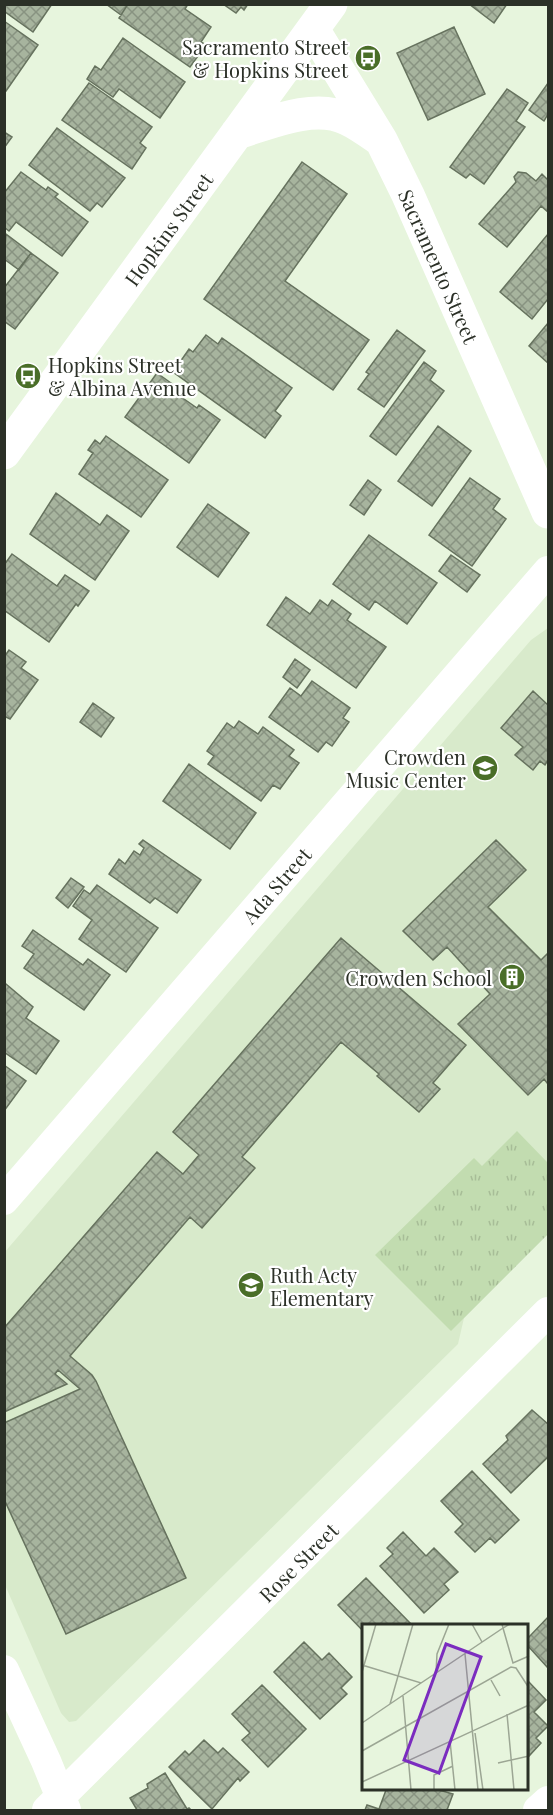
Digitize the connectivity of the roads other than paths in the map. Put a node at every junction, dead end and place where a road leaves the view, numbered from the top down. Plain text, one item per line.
1 (322, 17) edge
2 (237, 133) junction
3 (381, 140) junction
4 (6, 447) edge
5 (549, 512) edge
6 (549, 570) edge
7 (4, 1200) edge
8 (548, 1316) edge
9 (4, 1670) edge
10 (549, 1801) edge
11 (58, 1806) edge
12 (538, 1810) edge

1 - 2 street, Hopkins Street
1 - 3 street, Sacramento Street
2 - 3 street
2 - 4 street, Hopkins Street
3 - 5 street, Sacramento Street
6 - 7 street, Ada Street
8 - 11 street, Rose Street
9 - 11 street
10 - 12 street

